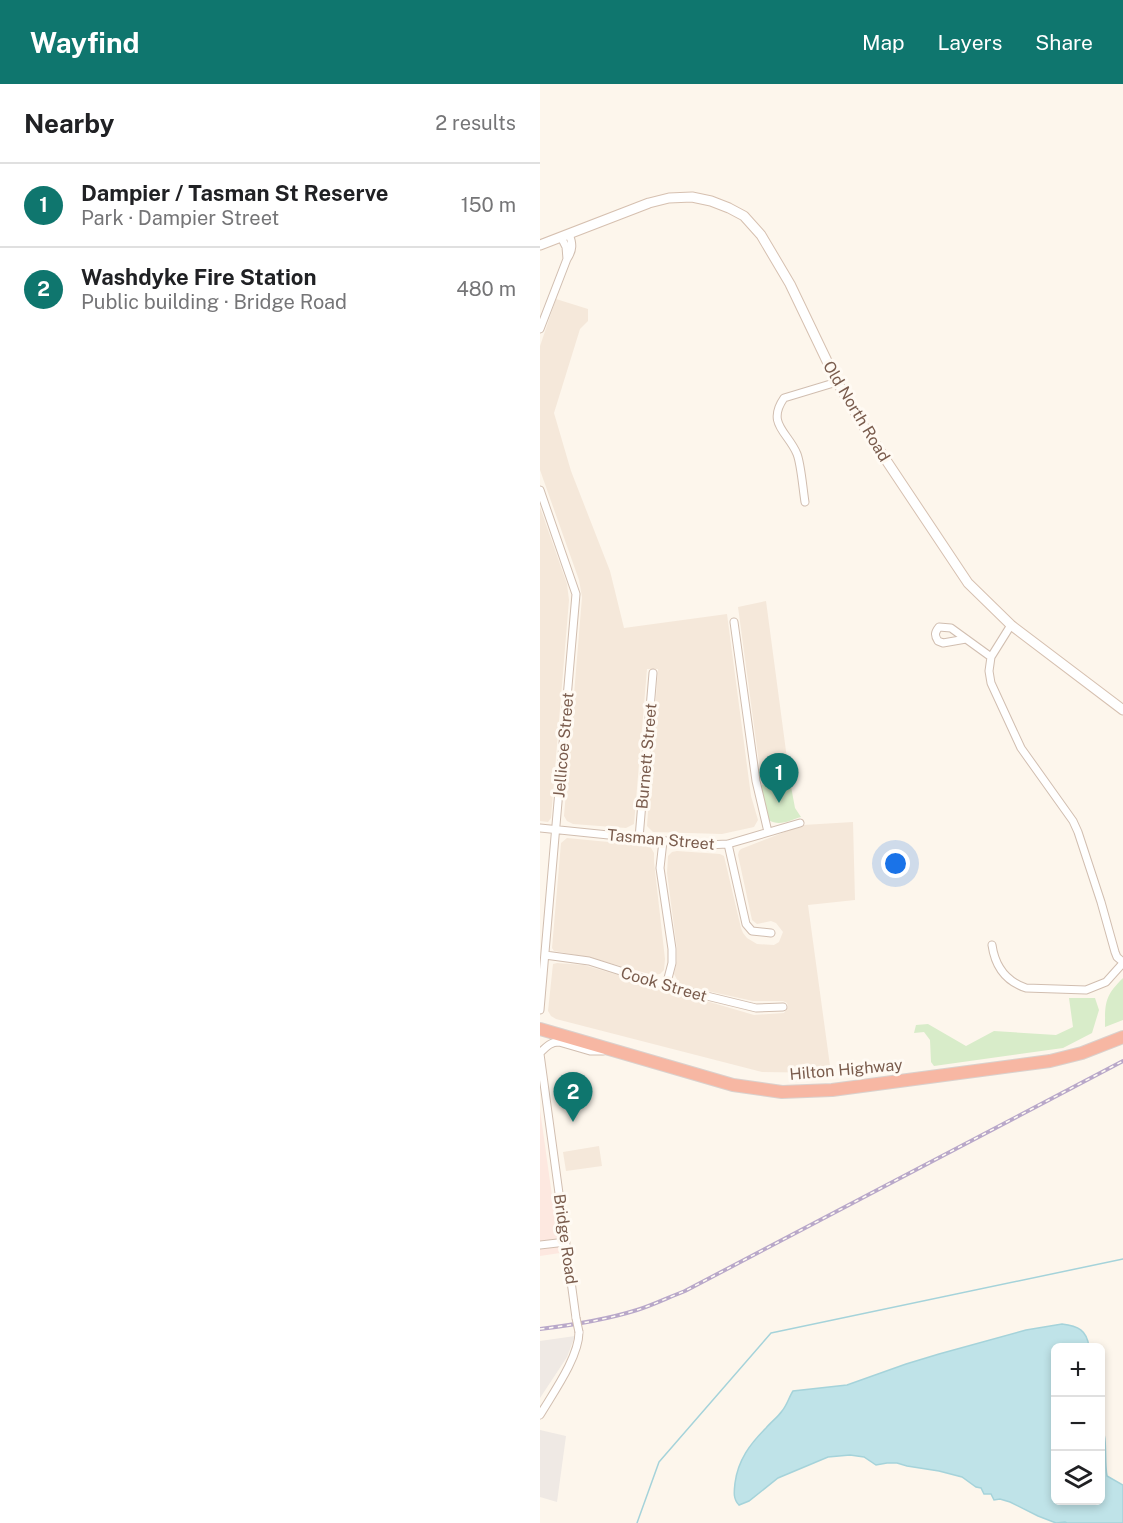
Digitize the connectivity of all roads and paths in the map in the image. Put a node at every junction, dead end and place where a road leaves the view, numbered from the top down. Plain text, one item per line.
1 (565, 235) junction
2 (540, 245) edge
3 (540, 329) edge
4 (837, 382) junction
5 (540, 490) edge
6 (805, 502) dead end
7 (734, 622) dead end
8 (1011, 626) junction
9 (966, 639) dead end
10 (991, 657) junction
11 (652, 673) dead end
12 (1123, 710) edge
13 (800, 823) dead end
14 (540, 828) edge
15 (556, 831) junction
16 (768, 832) junction
17 (639, 838) junction
18 (663, 841) junction
19 (728, 844) junction
20 (771, 933) dead end
21 (992, 945) dead end
22 (545, 956) junction
23 (1123, 962) edge
24 (666, 986) junction
25 (540, 1007) edge
26 (783, 1007) dead end
27 (540, 1029) edge
28 (1123, 1037) edge
29 (612, 1051) junction
30 (540, 1053) edge
31 (566, 1242) junction
32 (540, 1245) edge
33 (540, 1415) edge

1 - 2 street, Old North Road
1 - 3 street
1 - 4 street, Old North Road
4 - 6 street
4 - 8 street, Old North Road
5 - 15 street, Jellicoe Street
7 - 16 street
8 - 10 street
8 - 12 street, Old North Road
9 - 10 street
10 - 23 street
11 - 17 street, Burnett Street
13 - 16 street, Tasman Street
14 - 15 street, Tasman Street
15 - 17 street, Tasman Street
15 - 22 street, Jellicoe Street
16 - 19 street, Tasman Street
17 - 18 street, Tasman Street
18 - 19 street, Tasman Street
18 - 24 street
19 - 20 street
21 - 23 street
22 - 24 street, Cook Street
22 - 25 street, Jellicoe Street
24 - 26 street, Cook Street
27 - 29 highway, Hilton Highway
28 - 29 highway, Hilton Highway
29 - 30 street, Bridge Road
30 - 31 street, Bridge Road
31 - 32 street
31 - 33 street, Bridge Road, bridge

